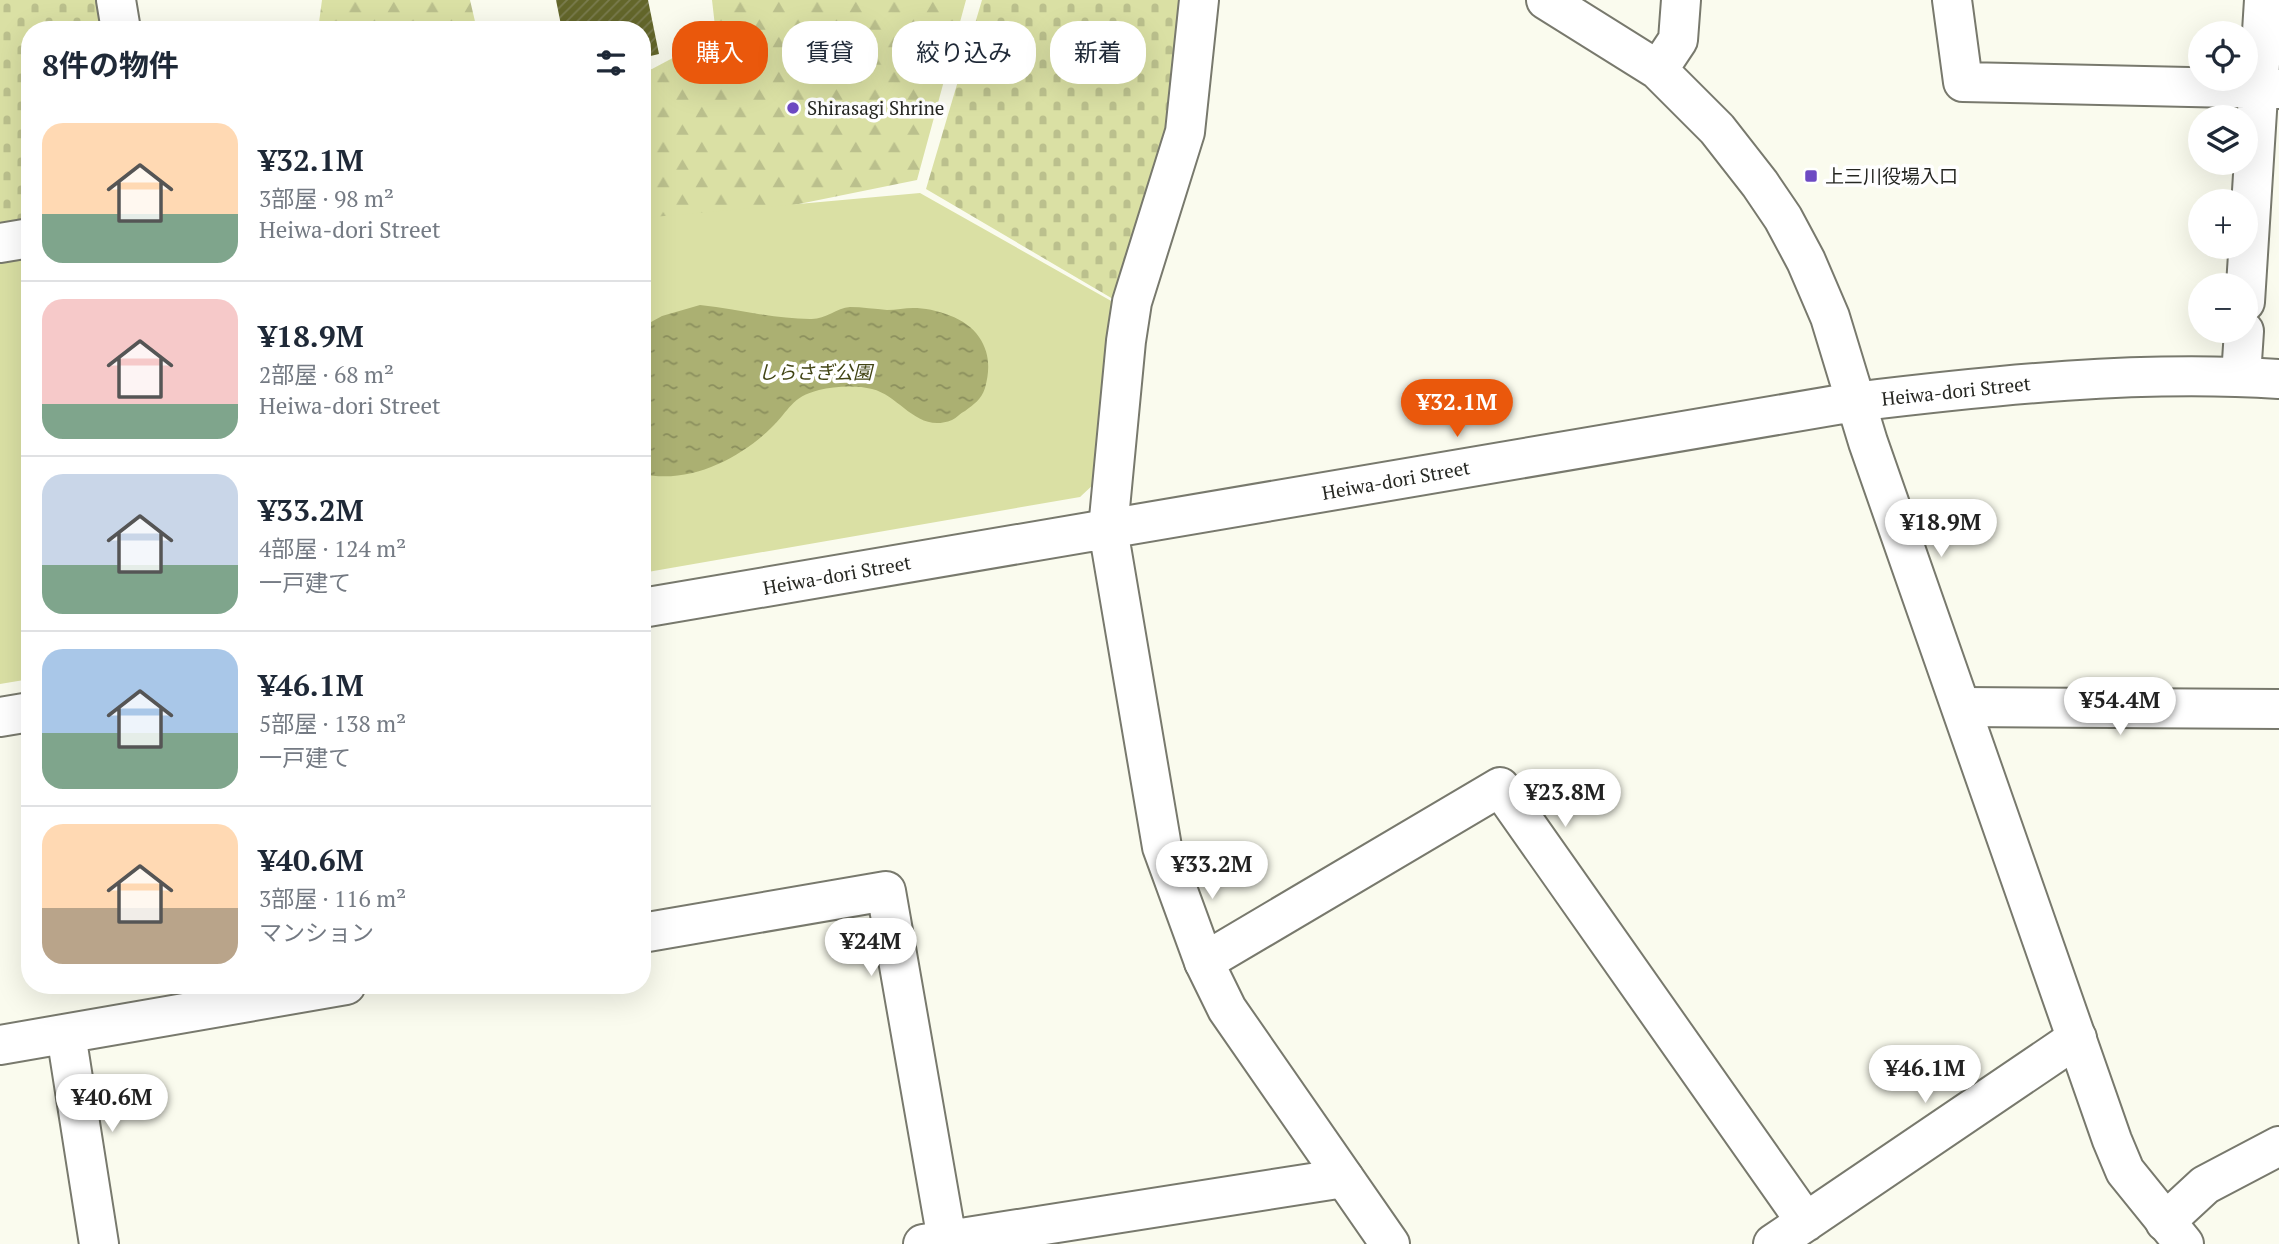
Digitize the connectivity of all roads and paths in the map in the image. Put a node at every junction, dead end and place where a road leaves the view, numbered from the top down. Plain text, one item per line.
1 (116, 0) edge
2 (1199, 0) edge
3 (1546, 0) edge
4 (1681, 0) edge
5 (1952, 0) edge
6 (2264, 0) edge
7 (120, 21) edge
8 (1658, 70) junction
9 (2268, 89) edge
10 (21, 240) edge
11 (0, 243) edge
12 (2248, 273) edge
13 (2243, 343) edge
14 (2241, 376) junction
15 (2279, 379) edge
16 (1854, 402) junction
17 (1108, 529) junction
18 (651, 606) edge
19 (1962, 706) junction
20 (2279, 709) edge
21 (21, 714) edge
22 (0, 717) edge
23 (651, 931) edge
24 (1204, 962) junction
25 (294, 994) edge
26 (66, 1034) junction
27 (2077, 1038) junction
28 (0, 1045) edge
29 (2279, 1146) edge
30 (1343, 1178) junction
31 (1806, 1222) junction
32 (2174, 1233) edge
33 (934, 1242) edge
34 (99, 1244) edge
35 (1390, 1244) edge
36 (1773, 1244) edge

1 - 7 street
2 - 17 street
3 - 8 street
4 - 8 street
5 - 9 street
6 - 9 street
8 - 16 street
9 - 12 street
10 - 11 street
13 - 14 street
14 - 15 street, Heiwa-dori Street
14 - 16 street, Heiwa-dori Street
16 - 17 street, Heiwa-dori Street
16 - 19 street
17 - 18 street, Heiwa-dori Street
17 - 24 street
19 - 20 street
19 - 27 street
21 - 22 street
23 - 33 street
24 - 30 street
24 - 31 street
25 - 26 street
26 - 28 street
26 - 34 street
27 - 31 street
27 - 32 street
29 - 32 street
30 - 33 street
30 - 35 street
31 - 36 street

